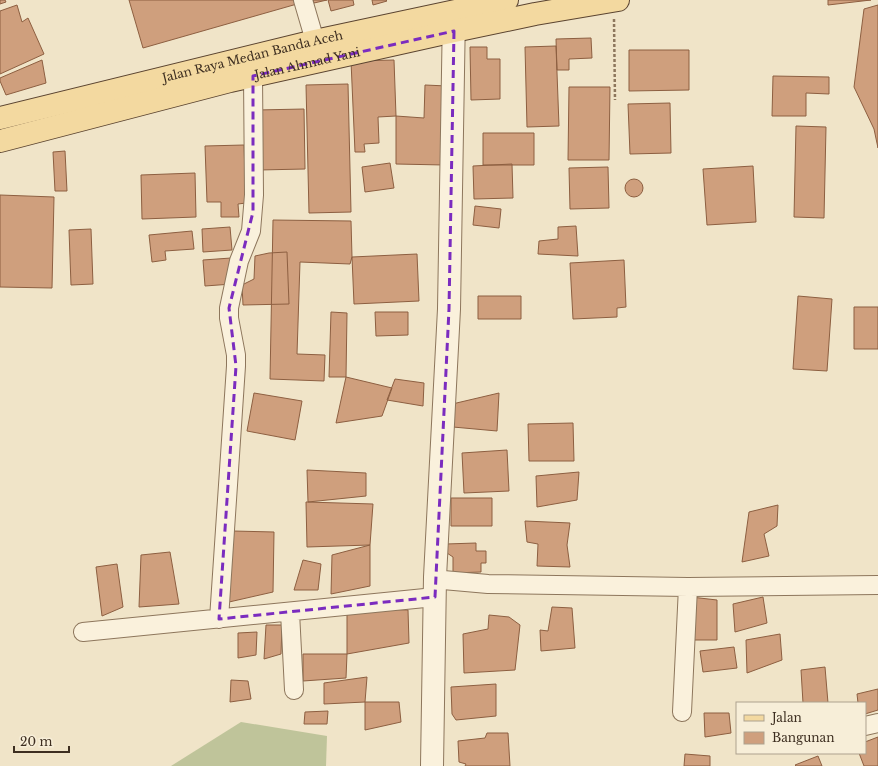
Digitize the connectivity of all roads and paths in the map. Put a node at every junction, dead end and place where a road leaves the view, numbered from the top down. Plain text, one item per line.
1 (303, 0) edge
2 (507, 0) edge
3 (616, 0) edge
4 (454, 20) junction
5 (315, 41) junction
6 (253, 76) junction
7 (615, 100) dead end
8 (0, 118) edge
9 (0, 141) edge
10 (878, 585) edge
11 (435, 587) junction
12 (688, 588) junction
13 (290, 612) junction
14 (219, 619) junction
15 (82, 632) dead end
16 (294, 690) dead end
17 (682, 712) dead end
18 (878, 723) edge
19 (866, 726) edge
20 (432, 766) edge

1 - 5 street
2 - 4 main road, Jalan Raya Medan Banda Aceh
3 - 4 main road, Jalan Ahmad Yani
3 - 7 path
4 - 5 main road, Jalan Raya Medan Banda Aceh
4 - 6 main road, Jalan Ahmad Yani
4 - 11 street
5 - 8 main road, Jalan Raya Medan Banda Aceh
6 - 9 main road, Jalan Ahmad Yani
6 - 14 street
10 - 12 street
11 - 12 street
11 - 13 street
11 - 20 street
12 - 17 street
13 - 14 street
13 - 16 street
14 - 15 street
18 - 19 street

